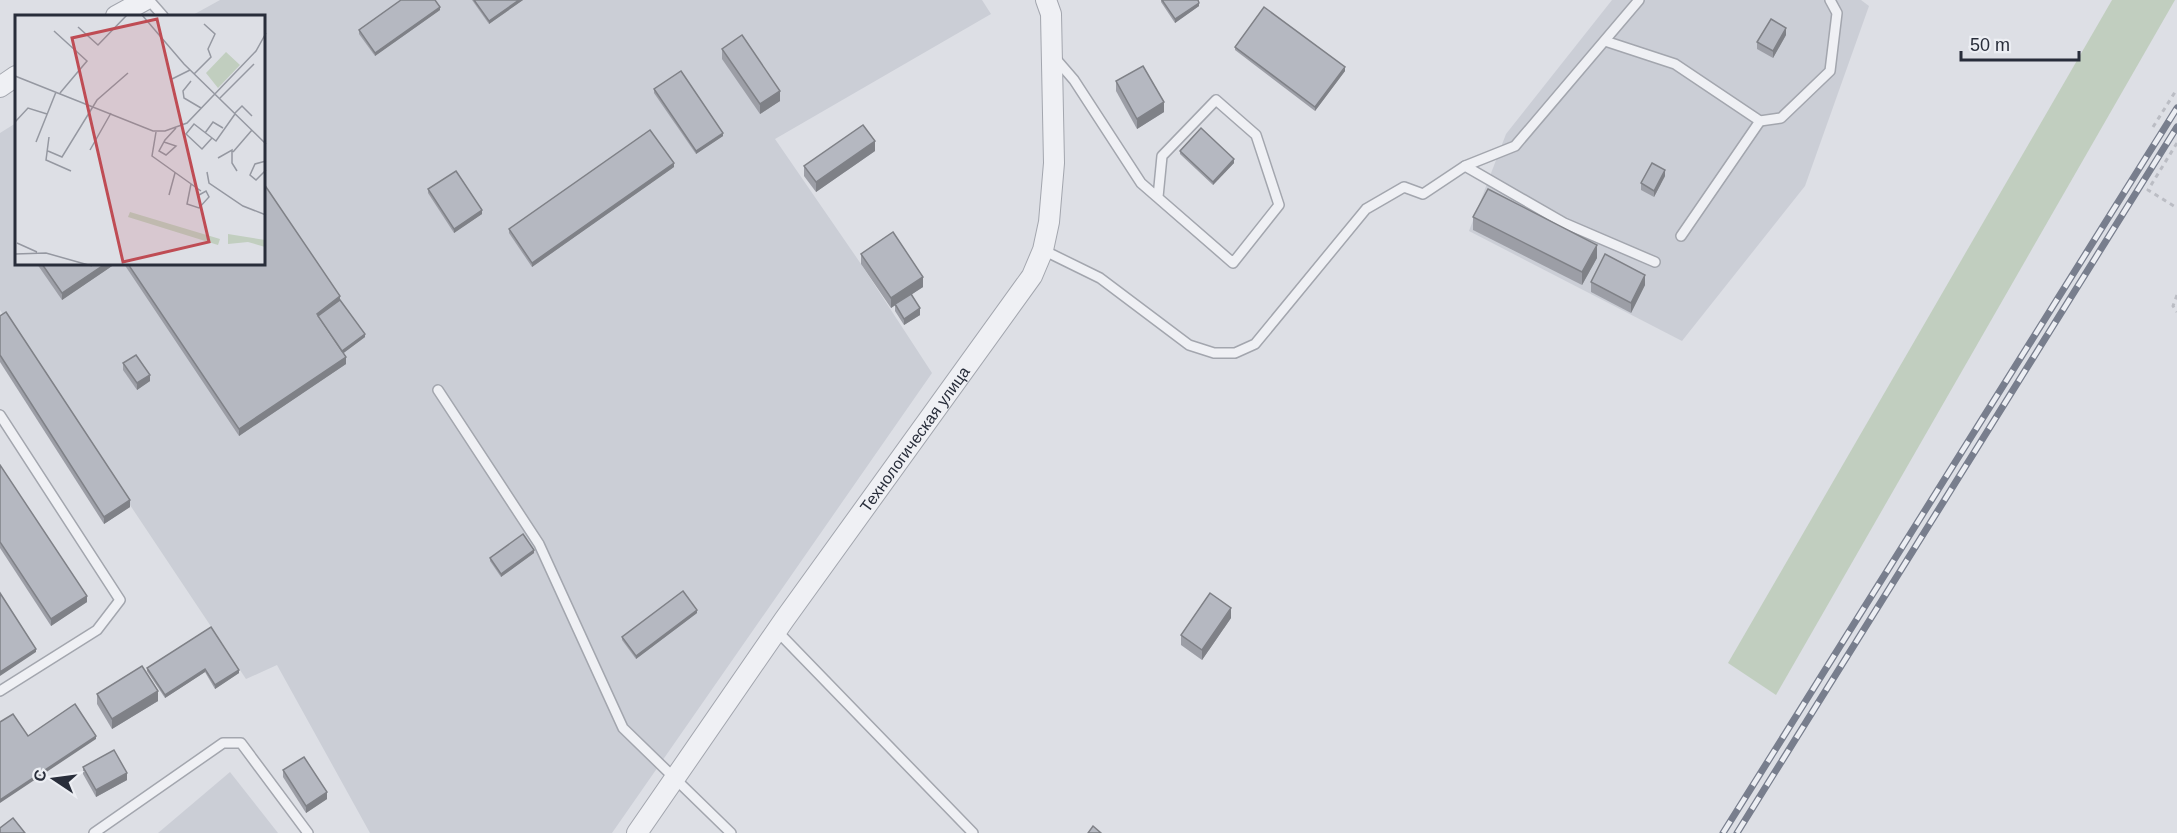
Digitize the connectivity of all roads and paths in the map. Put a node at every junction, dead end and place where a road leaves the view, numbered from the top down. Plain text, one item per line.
1 (147, 0) edge
2 (1046, 0) edge
3 (1639, 0) edge
4 (1830, 0) edge
5 (118, 15) edge
6 (162, 15) edge
7 (1605, 41) junction
8 (1053, 56) junction
9 (15, 77) edge
10 (0, 87) edge
11 (2177, 90) edge
12 (1760, 121) junction
13 (2153, 127) dead end
14 (2177, 143) edge
15 (1465, 166) junction
16 (1158, 197) junction
17 (2177, 208) edge
18 (1681, 236) dead end
19 (1043, 250) junction
20 (1655, 262) dead end
21 (2177, 295) edge
22 (2177, 312) edge
23 (438, 390) dead end
24 (0, 415) edge
25 (777, 631) junction
26 (0, 691) edge
27 (674, 780) junction
28 (94, 833) edge
29 (308, 833) edge
30 (638, 833) edge
31 (731, 833) edge
32 (973, 833) edge

1 - 5 street
1 - 6 lane
2 - 8 street, Технологическая улица
3 - 7 lane
4 - 12 lane
7 - 12 lane
7 - 15 lane
8 - 16 lane
8 - 19 street, Технологическая улица
9 - 10 street
11 - 13 path
12 - 18 lane
14 - 17 path
15 - 19 lane
15 - 20 lane
16 - 16 lane
19 - 25 street, Технологическая улица
21 - 22 path
23 - 27 lane
24 - 26 lane
25 - 27 street, Технологическая улица
25 - 32 lane
27 - 30 street, Технологическая улица
27 - 31 lane
28 - 29 lane

